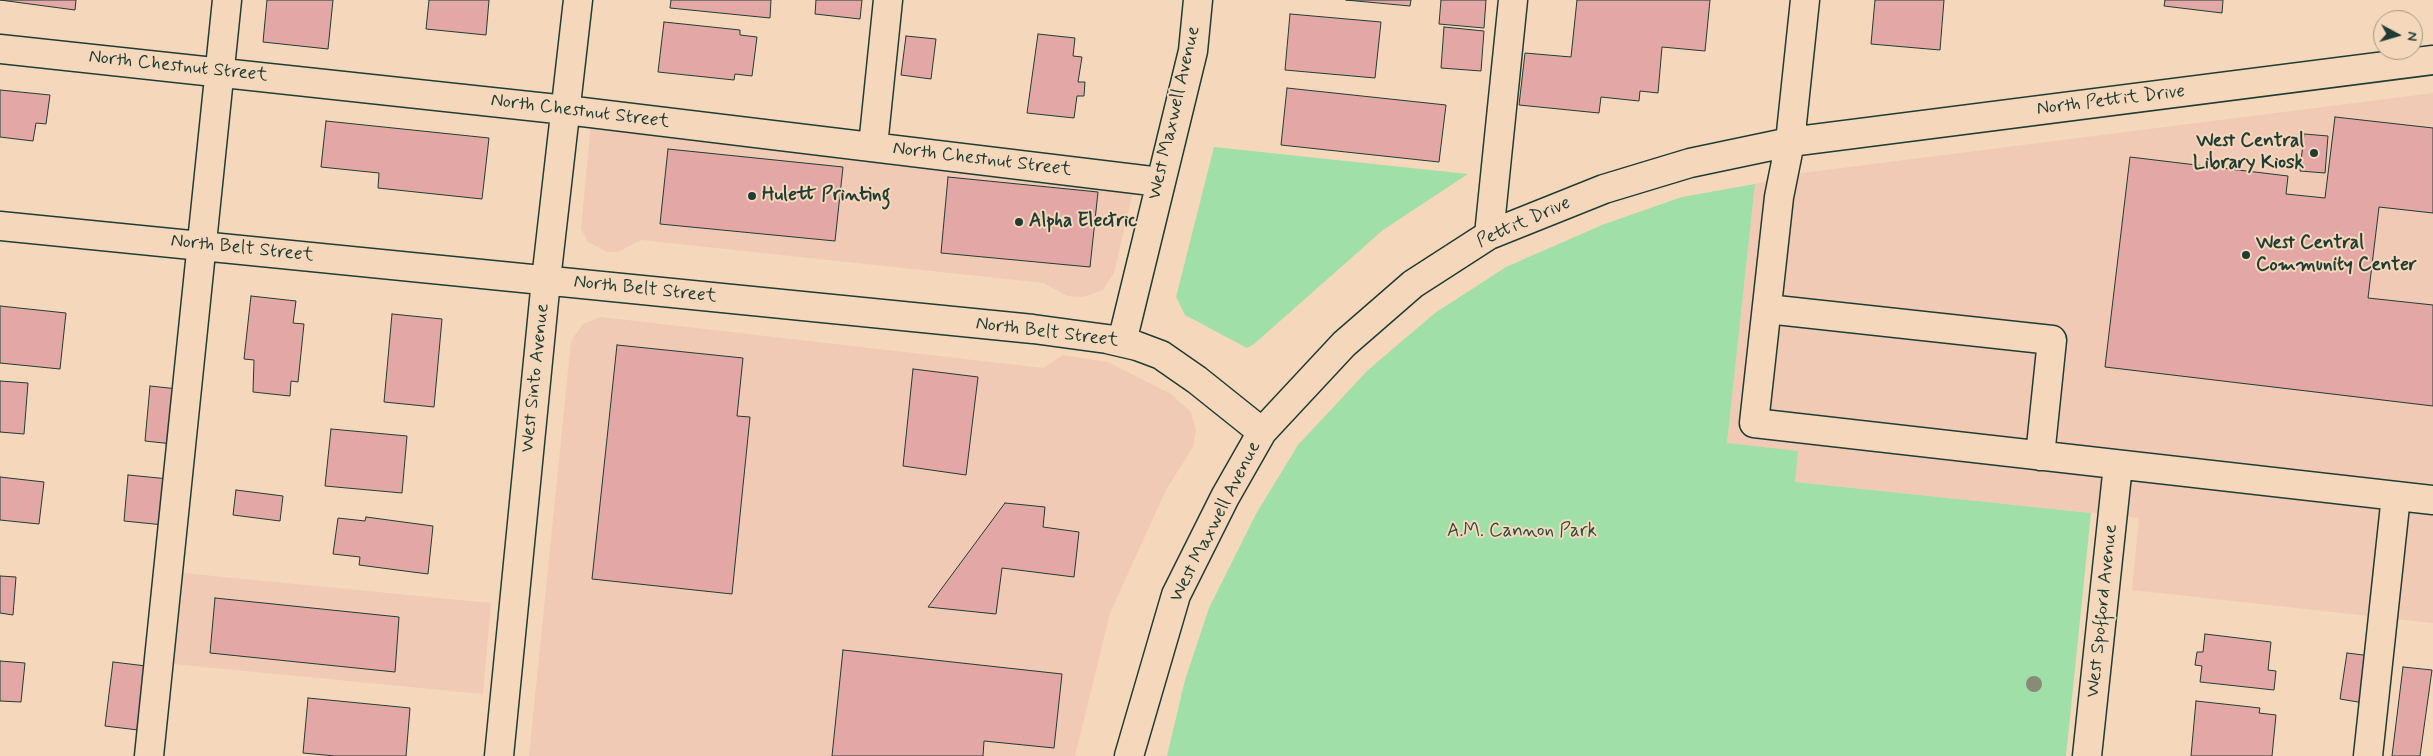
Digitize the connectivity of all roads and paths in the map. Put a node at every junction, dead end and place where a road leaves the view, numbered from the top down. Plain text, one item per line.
1 (227, 0) edge
2 (578, 0) edge
3 (888, 0) edge
4 (1198, 0) edge
5 (1513, 0) edge
6 (1805, 0) edge
7 (0, 49) edge
8 (2433, 60) edge
9 (220, 71) junction
10 (566, 110) junction
11 (1790, 142) junction
12 (872, 146) junction
13 (1160, 182) junction
14 (0, 226) edge
15 (1489, 235) junction
16 (201, 245) junction
17 (546, 280) junction
18 (1767, 309) junction
19 (1122, 342) junction
20 (1262, 432) junction
21 (2040, 456) junction
22 (2118, 465) junction
23 (2396, 496) junction
24 (2433, 500) edge
25 (149, 756) edge
26 (499, 756) edge
27 (1129, 756) edge
28 (2087, 756) edge
29 (2368, 756) edge

1 - 9 street
2 - 10 street, West Sinto Avenue
3 - 12 street
4 - 13 street, West Maxwell Avenue
5 - 15 street
6 - 11 street
7 - 9 street, North Chestnut Street
8 - 11 street, North Pettit Drive
9 - 10 street, North Chestnut Street
9 - 16 street
10 - 12 street, North Chestnut Street
10 - 17 street, West Sinto Avenue
11 - 15 street, Pettit Drive
11 - 18 street
12 - 13 street, North Chestnut Street
13 - 19 street, West Maxwell Avenue
14 - 16 street, North Belt Street
15 - 20 street, Pettit Drive
16 - 17 street, North Belt Street
16 - 25 street
17 - 19 street, North Belt Street
17 - 26 street, West Sinto Avenue
18 - 21 street
18 - 21 street
19 - 20 street, North Belt Street
20 - 27 street, West Maxwell Avenue
21 - 22 street
22 - 23 street
22 - 28 street, West Spofford Avenue
23 - 24 street
23 - 29 street

